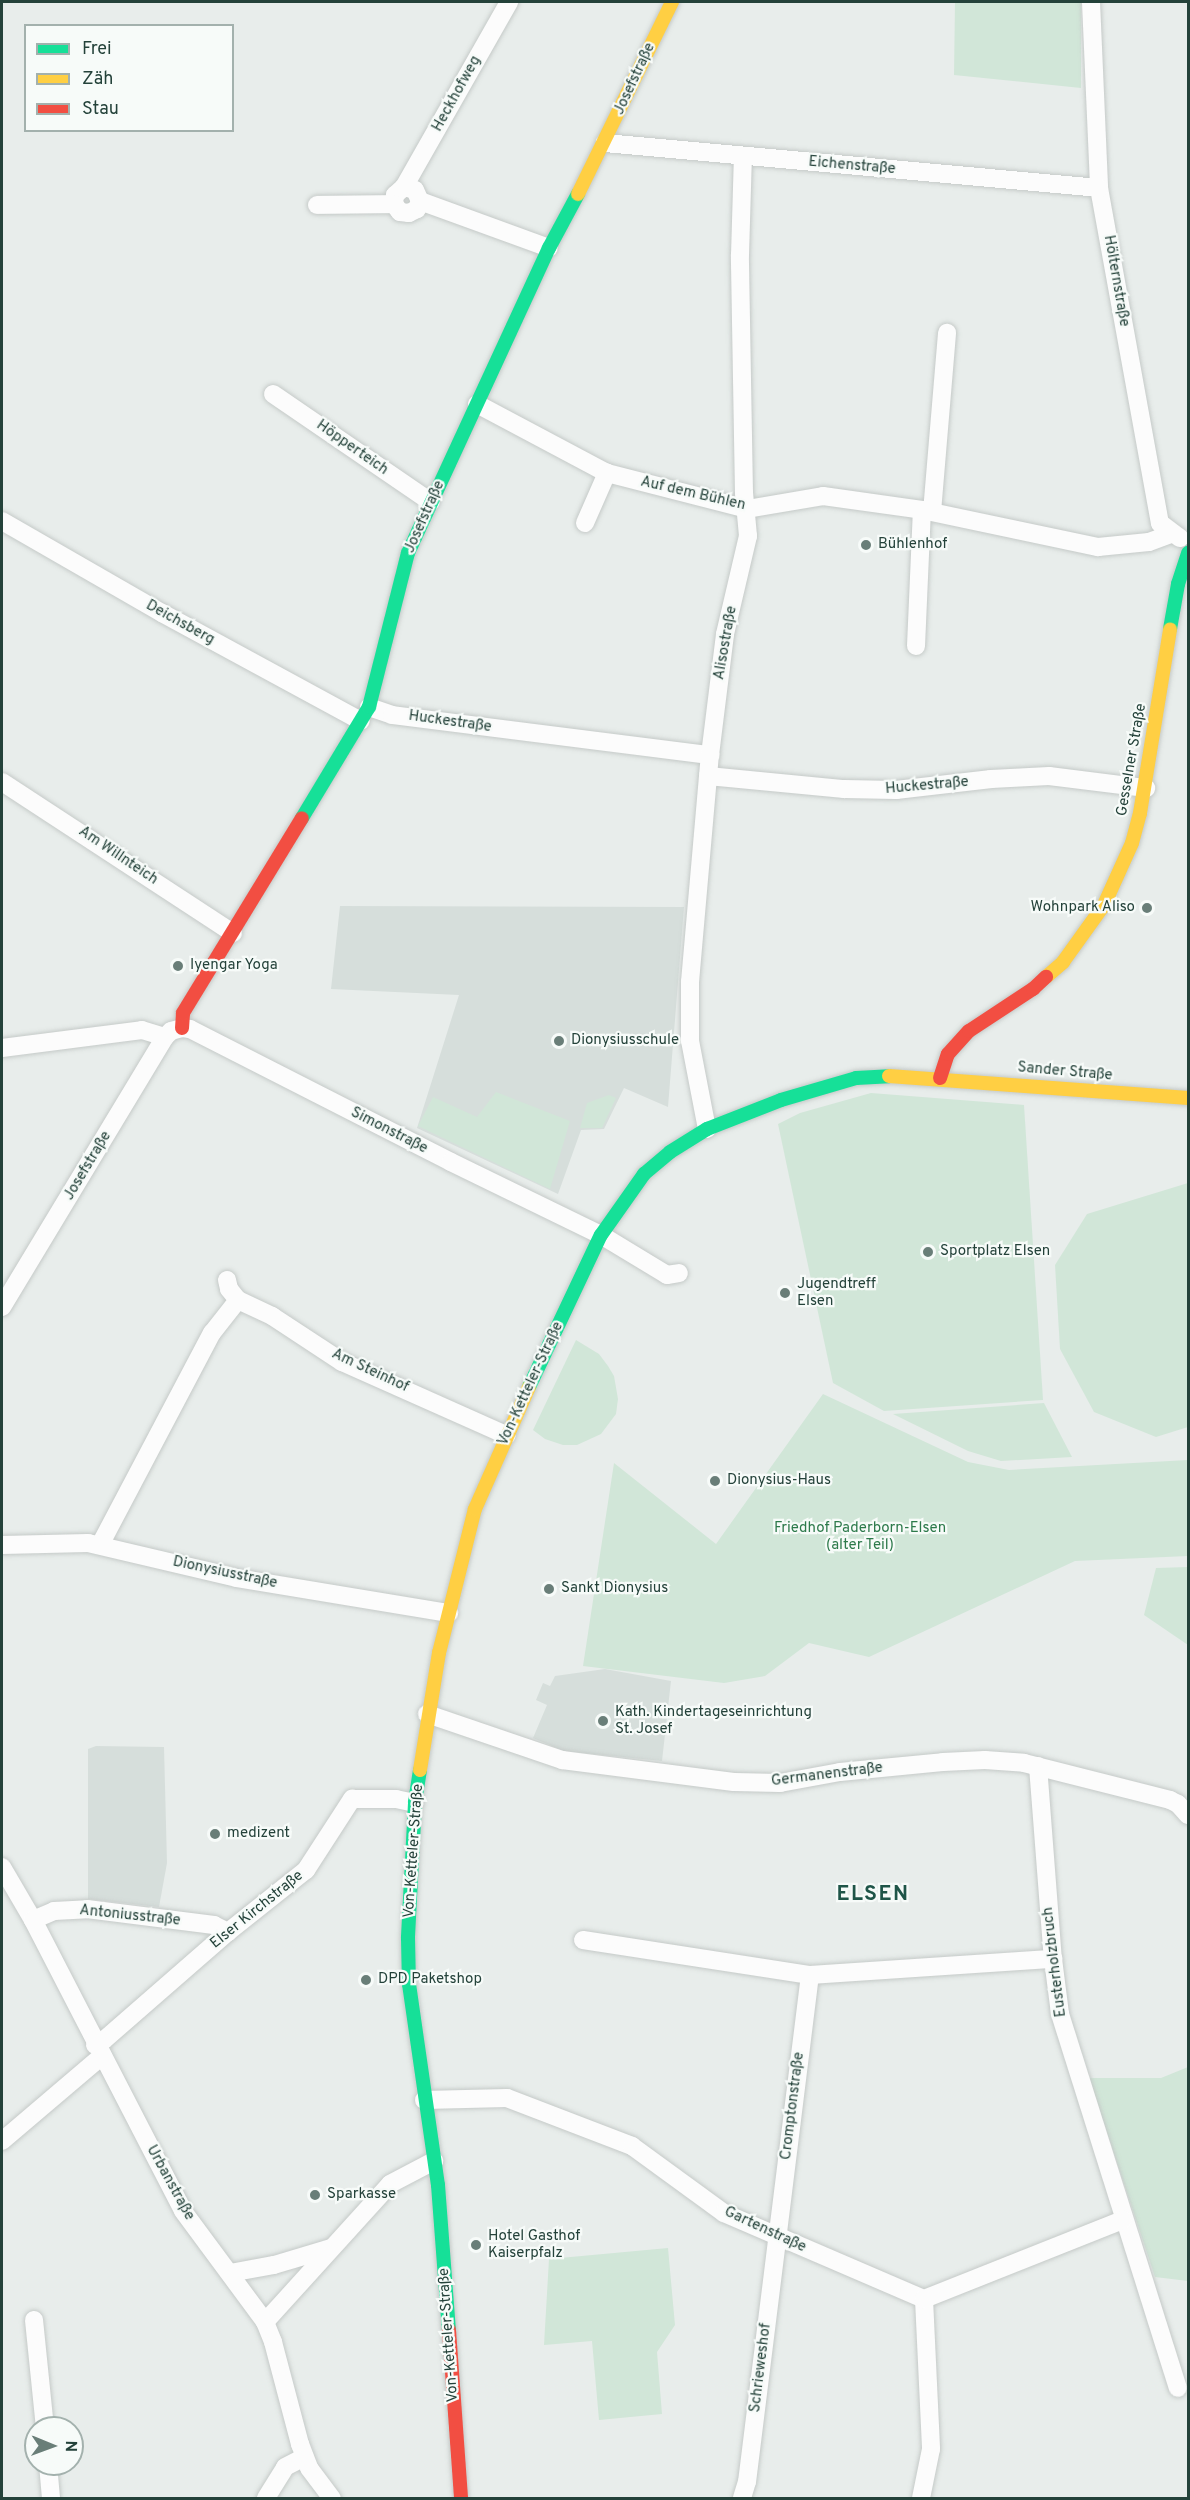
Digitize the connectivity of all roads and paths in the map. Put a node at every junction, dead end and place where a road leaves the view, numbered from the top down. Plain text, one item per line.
1 (509, 2) edge
2 (672, 2) edge
3 (1091, 2) edge
4 (605, 143) junction
5 (743, 156) junction
6 (404, 188) junction
7 (1099, 188) junction
8 (420, 201) junction
9 (394, 204) junction
10 (317, 205) dead end
11 (549, 248) junction
12 (947, 333) dead end
13 (273, 394) dead end
14 (477, 404) junction
15 (607, 473) junction
16 (431, 502) junction
17 (747, 509) junction
18 (927, 511) junction
19 (2, 521) edge
20 (585, 523) dead end
21 (1171, 534) junction
22 (1188, 542) edge
23 (1188, 553) edge
24 (1170, 629) junction
25 (1188, 634) edge
26 (916, 646) dead end
27 (365, 714) junction
28 (710, 755) junction
29 (708, 776) junction
30 (2, 782) edge
31 (1146, 788) junction
32 (233, 933) junction
33 (175, 1031) junction
34 (2, 1047) edge
35 (940, 1078) junction
36 (1188, 1098) edge
37 (707, 1129) junction
38 (602, 1235) junction
39 (679, 1273) dead end
40 (227, 1280) dead end
41 (238, 1300) junction
42 (2, 1307) edge
43 (506, 1435) junction
44 (2, 1545) edge
45 (100, 1545) junction
46 (449, 1613) junction
47 (427, 1714) junction
48 (1038, 1766) junction
49 (415, 1803) junction
50 (1188, 1815) edge
51 (2, 1867) edge
52 (33, 1920) junction
53 (228, 1932) junction
54 (583, 1940) dead end
55 (1053, 1959) junction
56 (810, 1975) junction
57 (99, 2051) junction
58 (424, 2100) junction
59 (2, 2141) edge
60 (434, 2161) junction
61 (1123, 2220) junction
62 (777, 2237) junction
63 (332, 2247) junction
64 (230, 2273) junction
65 (924, 2298) junction
66 (34, 2320) dead end
67 (265, 2322) junction
68 (1179, 2388) dead end
69 (44, 2416) edge
70 (305, 2457) junction
71 (49, 2476) edge
72 (51, 2499) edge
73 (266, 2499) edge
74 (332, 2499) edge
75 (461, 2499) edge
76 (742, 2499) edge
77 (921, 2499) edge

1 - 6 street, Heckhofweg
2 - 4 street, Josefstraße
3 - 7 street, Hölternstraße
4 - 5 street, Eichenstraße
4 - 11 street, Josefstraße
5 - 7 street, Eichenstraße
5 - 17 street, Alisostraße
6 - 8 street
6 - 9 street, Heckhofweg
7 - 21 street, Hölternstraße
8 - 9 street
8 - 11 street
9 - 10 street
11 - 14 street, Josefstraße
12 - 18 street
13 - 16 street, Höpperteich
14 - 15 street, Auf dem Bühlen
14 - 16 street, Josefstraße
15 - 17 street, Auf dem Bühlen
15 - 20 street
16 - 27 street, Josefstraße
17 - 18 street, Auf dem Bühlen
17 - 28 street, Alisostraße
18 - 21 street, Auf dem Bühlen
18 - 26 street
19 - 27 street, Deichsberg
21 - 22 street
23 - 24 street, Gesselner Straße
24 - 25 street
24 - 31 street, Gesselner Straße
27 - 28 street, Huckestraße
27 - 32 street, Josefstraße
28 - 29 street, Alisostraße
29 - 31 street, Huckestraße
29 - 37 street, Alisostraße
30 - 32 street, Am Willnteich
31 - 35 street, Gesselner Straße
32 - 33 street, Josefstraße
33 - 34 street, Simonstraße
33 - 38 street, Simonstraße
33 - 42 street, Josefstraße
35 - 36 street, Sander Straße
35 - 37 street, Von-Ketteler-Straße
37 - 38 street, Von-Ketteler-Straße
38 - 39 street
38 - 43 street, Von-Ketteler-Straße
40 - 41 street
41 - 43 street, Am Steinhof
41 - 45 street
43 - 46 street, Von-Ketteler-Straße
44 - 45 street, Dionysiusstraße
45 - 46 street, Dionysiusstraße
46 - 47 street, Von-Ketteler-Straße
47 - 48 street, Germanenstraße
47 - 49 street, Von-Ketteler-Straße
48 - 50 street, Germanenstraße
48 - 55 street, Eusterholzbruch
49 - 53 street, Elser Kirchstraße
49 - 58 street, Von-Ketteler-Straße
51 - 52 street, Urbanstraße
52 - 53 street, Antoniusstraße
52 - 57 street, Urbanstraße
53 - 57 street, Elser Kirchstraße
54 - 56 street
55 - 56 street
55 - 61 street, Eusterholzbruch
56 - 62 street, Cromptonstraße
57 - 59 street, Elser Kirchstraße
57 - 64 street, Urbanstraße
58 - 60 street, Von-Ketteler-Straße
58 - 62 street, Gartenstraße
60 - 63 street
60 - 75 street, Von-Ketteler-Straße
61 - 65 street
61 - 68 street, Eusterholzbruch
62 - 65 street, Gartenstraße
62 - 76 street, Schrieweshof
63 - 64 street
63 - 67 street
64 - 67 street, Urbanstraße
65 - 77 street
66 - 69 street
67 - 70 street, Urbanstraße
70 - 73 street
70 - 74 street, Urbanstraße
71 - 72 street

